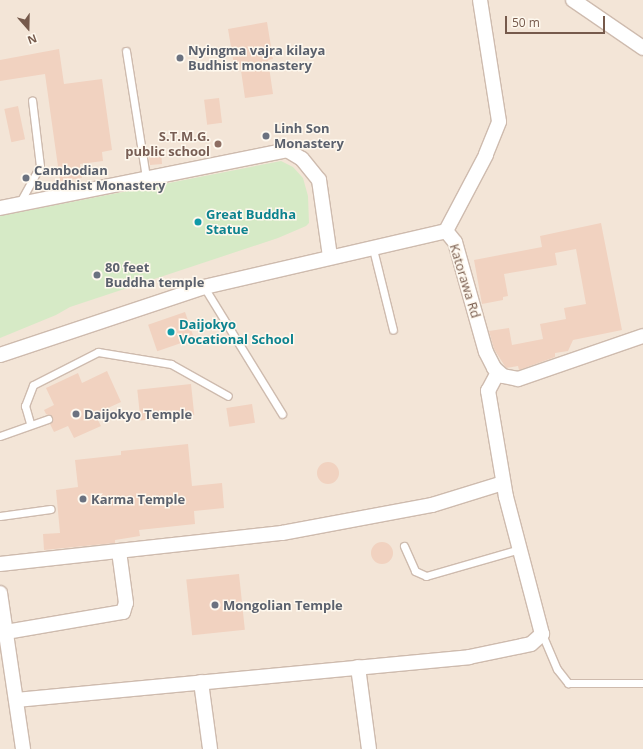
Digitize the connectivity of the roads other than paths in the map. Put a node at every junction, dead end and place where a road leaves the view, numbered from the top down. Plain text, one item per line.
1 (480, 0) edge
2 (573, 0) edge
3 (643, 48) edge
4 (126, 51) dead end
5 (32, 100) dead end
6 (146, 177) junction
7 (19, 204) junction
8 (0, 208) edge
9 (446, 231) junction
10 (373, 249) junction
11 (330, 256) junction
12 (204, 287) junction
13 (393, 330) dead end
14 (643, 336) edge
15 (0, 355) edge
16 (498, 372) junction
17 (228, 396) dead end
18 (282, 414) dead end
19 (48, 419) dead end
20 (30, 423) junction
21 (0, 436) edge
22 (504, 483) junction
23 (51, 509) dead end
24 (0, 516) edge
25 (404, 546) dead end
26 (520, 549) junction
27 (119, 551) junction
28 (0, 564) edge
29 (0, 595) edge
30 (6, 632) junction
31 (542, 634) junction
32 (358, 667) junction
33 (201, 682) junction
34 (643, 683) edge
35 (16, 700) junction
36 (23, 749) edge
37 (210, 749) edge
38 (369, 749) edge

1 - 9 street, Katorawa Rd
2 - 3 street
4 - 6 lane
5 - 7 lane
6 - 7 street
6 - 11 street
7 - 8 street
9 - 10 street
9 - 16 street, Katorawa Rd
10 - 11 street
10 - 13 lane
11 - 12 street
12 - 15 street
12 - 18 lane
14 - 16 street
16 - 22 street
17 - 20 lane
19 - 20 lane
20 - 21 lane
22 - 26 street
22 - 27 street
23 - 24 lane
25 - 26 lane
26 - 31 street
27 - 28 street
27 - 30 street
29 - 30 street
30 - 35 street
31 - 32 street
31 - 34 lane
32 - 33 street
32 - 38 street
33 - 35 street
33 - 37 street
35 - 36 street

